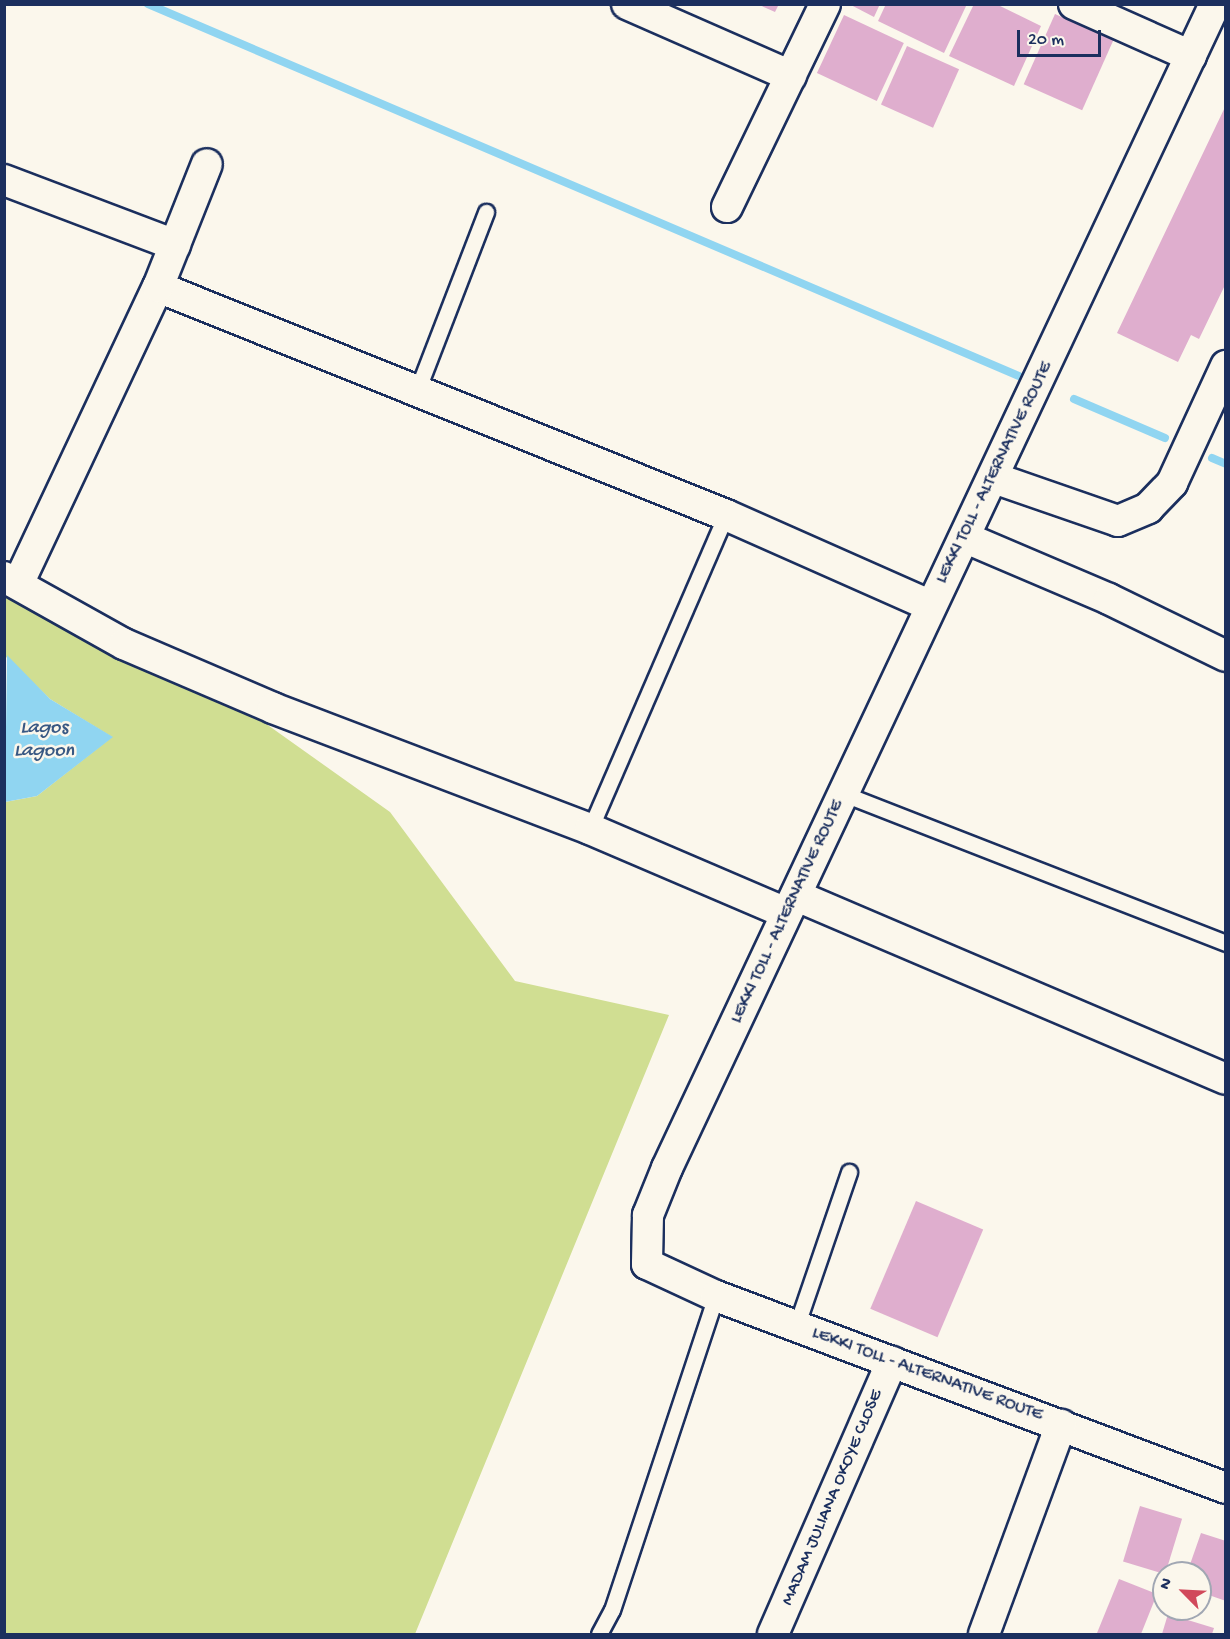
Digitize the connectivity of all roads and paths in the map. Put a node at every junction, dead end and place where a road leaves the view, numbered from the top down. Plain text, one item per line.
1 (627, 4) edge
2 (825, 4) edge
3 (1074, 4) edge
4 (1215, 4) edge
5 (1191, 56) junction
6 (790, 76) junction
7 (207, 164) dead end
8 (4, 180) edge
9 (727, 207) dead end
10 (486, 212) dead end
11 (175, 245) junction
12 (158, 287) junction
13 (1226, 366) edge
14 (417, 391) junction
15 (994, 478) junction
16 (726, 515) junction
17 (966, 538) junction
18 (11, 581) edge
19 (931, 606) junction
20 (1226, 656) edge
21 (844, 794) junction
22 (590, 829) junction
23 (791, 905) junction
24 (1226, 943) edge
25 (1226, 1079) edge
26 (849, 1172) dead end
27 (716, 1296) junction
28 (796, 1327) junction
29 (892, 1362) junction
30 (1061, 1425) junction
31 (1226, 1488) edge
32 (599, 1635) edge
33 (773, 1635) edge
34 (984, 1635) edge

1 - 6 street
2 - 6 street
3 - 5 street
4 - 5 street, LEKKI TOLL - ALTERNATIVE ROUTE
5 - 15 street, LEKKI TOLL - ALTERNATIVE ROUTE
6 - 9 street
7 - 11 street
8 - 11 street
10 - 14 lane
11 - 12 street
12 - 14 street
12 - 18 street
13 - 15 street
14 - 16 street
15 - 17 street, LEKKI TOLL - ALTERNATIVE ROUTE
16 - 19 street
16 - 22 lane
17 - 19 street, LEKKI TOLL - ALTERNATIVE ROUTE
17 - 20 street
18 - 22 street
19 - 21 street, LEKKI TOLL - ALTERNATIVE ROUTE
21 - 23 street, LEKKI TOLL - ALTERNATIVE ROUTE
21 - 24 lane
22 - 23 street
23 - 25 street
23 - 27 street, LEKKI TOLL - ALTERNATIVE ROUTE
26 - 28 lane
27 - 28 street, LEKKI TOLL - ALTERNATIVE ROUTE
27 - 32 lane
28 - 29 street, LEKKI TOLL - ALTERNATIVE ROUTE
29 - 30 street, LEKKI TOLL - ALTERNATIVE ROUTE
29 - 33 street, MADAM JULIANA OKOYE CLOSE
30 - 31 street, LEKKI TOLL - ALTERNATIVE ROUTE
30 - 34 street

